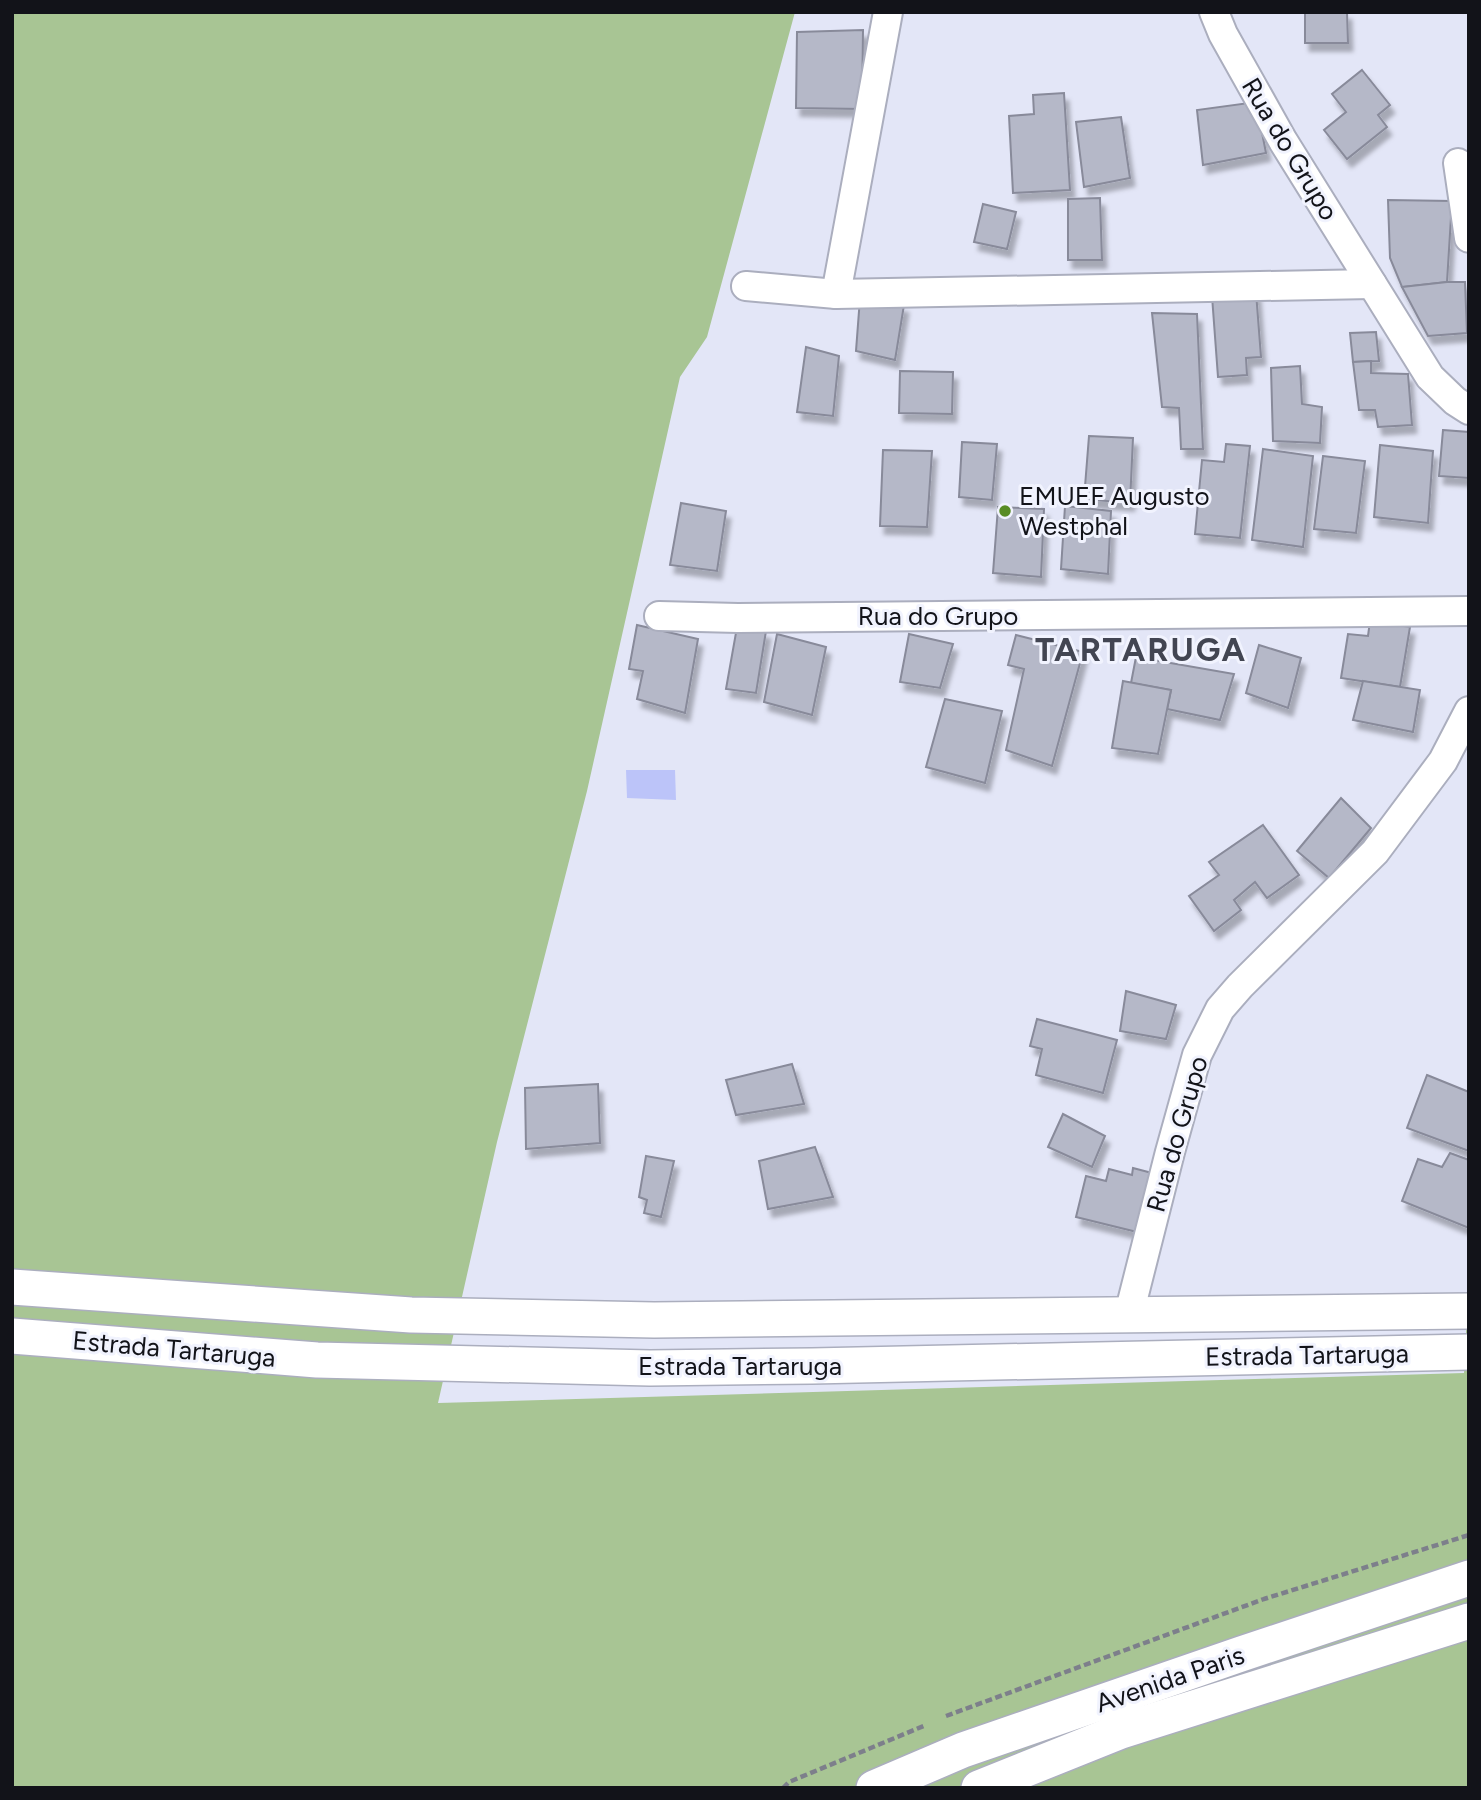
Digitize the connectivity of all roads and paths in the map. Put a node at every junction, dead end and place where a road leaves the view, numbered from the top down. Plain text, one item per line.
1 (888, 12) edge
2 (1214, 12) edge
3 (1458, 163) dead end
4 (1469, 238) edge
5 (1372, 284) junction
6 (746, 286) dead end
7 (836, 294) junction
8 (1469, 410) edge
9 (1469, 611) edge
10 (659, 616) dead end
11 (1469, 711) edge
12 (12, 1287) edge
13 (1469, 1311) edge
14 (1129, 1314) junction
15 (12, 1336) edge
16 (1469, 1352) edge
17 (1469, 1535) edge
18 (1469, 1578) edge
19 (1469, 1621) edge
20 (942, 1718) dead end
21 (929, 1723) dead end
22 (783, 1788) edge
23 (874, 1788) edge
24 (979, 1788) edge

1 - 7 street
2 - 5 street, Rua do Grupo
3 - 4 street
5 - 7 street
5 - 8 street, Rua do Grupo
6 - 7 street
9 - 10 street, Rua do Grupo
11 - 14 street, Rua do Grupo
12 - 14 street, Estrada Tartaruga
13 - 14 street, Estrada Tartaruga
15 - 16 street, Estrada Tartaruga
17 - 20 path
18 - 23 street, Avenida Paris
19 - 24 street, Avenida Paris
21 - 22 path

